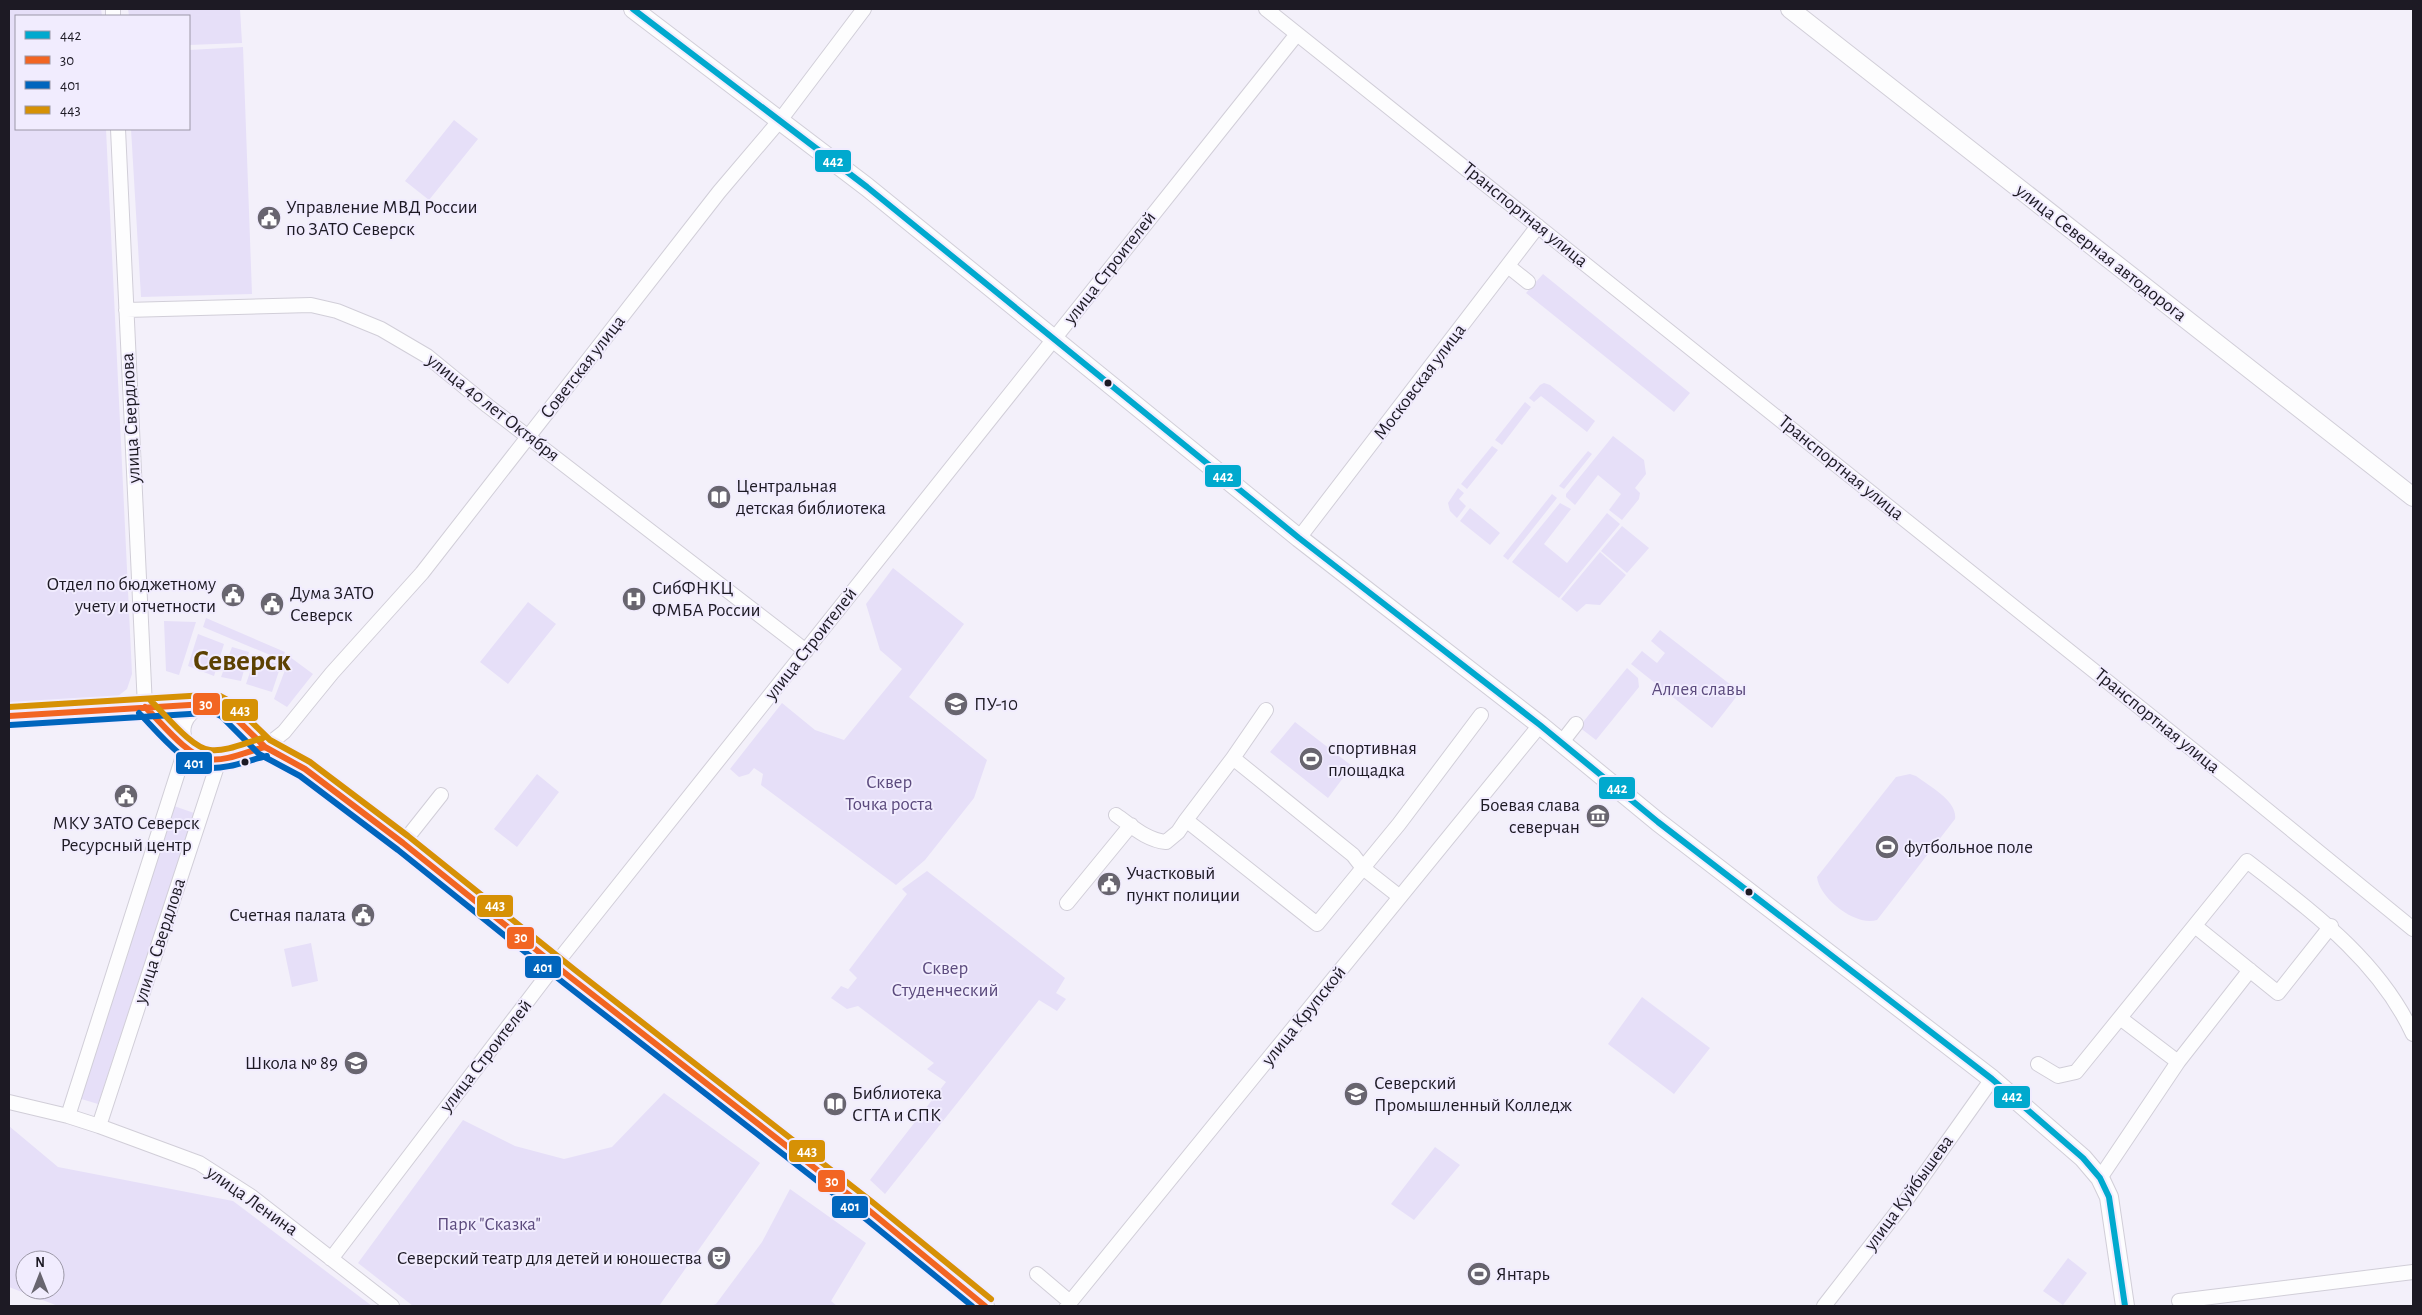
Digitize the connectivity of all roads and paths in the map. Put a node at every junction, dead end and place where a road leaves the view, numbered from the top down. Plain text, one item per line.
1 (633, 9) edge
2 (864, 9) edge
3 (1266, 9) edge
4 (1790, 9) edge
5 (1297, 34) junction
6 (781, 120) junction
7 (118, 130) edge
8 (1538, 226) junction
9 (1508, 266) junction
10 (1528, 282) dead end
11 (126, 310) junction
12 (1053, 340) junction
13 (528, 437) junction
14 (2413, 497) edge
15 (1299, 538) junction
16 (806, 652) junction
17 (201, 705) junction
18 (145, 707) junction
19 (1266, 710) dead end
20 (1481, 715) dead end
21 (9, 716) edge
22 (233, 717) junction
23 (1576, 724) dead end
24 (1540, 725) junction
25 (1562, 742) junction
26 (186, 747) junction
27 (265, 747) junction
28 (220, 756) junction
29 (1233, 758) junction
30 (441, 795) dead end
31 (1116, 815) dead end
32 (1186, 820) junction
33 (1131, 825) junction
34 (403, 843) junction
35 (1363, 868) junction
36 (1400, 897) junction
37 (1067, 903) dead end
38 (2195, 926) junction
39 (2331, 926) junction
40 (2413, 929) edge
41 (555, 965) junction
42 (2250, 970) junction
43 (2120, 1018) junction
44 (2413, 1034) edge
45 (2178, 1062) junction
46 (2038, 1064) dead end
47 (1992, 1079) junction
48 (9, 1102) edge
49 (68, 1116) junction
50 (99, 1126) junction
51 (2100, 1178) junction
52 (331, 1259) junction
53 (2413, 1272) edge
54 (1037, 1274) dead end
55 (2179, 1301) dead end
56 (1068, 1304) edge
57 (392, 1306) edge
58 (985, 1306) edge
59 (1824, 1306) edge
60 (2125, 1306) edge

1 - 6 main road
2 - 6 street, Советская улица
3 - 5 street, Транспортная улица
4 - 14 main road, улица Северная автодорога
5 - 8 street, Транспортная улица
5 - 12 street, улица Строителей
6 - 12 main road
6 - 13 street, Советская улица
7 - 11 street, улица Свердлова
8 - 9 street, Московская улица
8 - 40 street, Транспортная улица
9 - 10 street
9 - 15 street, Московская улица
11 - 13 street, улица 40 лет Октября
11 - 18 street, улица Свердлова
12 - 15 main road
12 - 16 street, улица Строителей
13 - 16 street, улица 40 лет Октября
13 - 27 street, Советская улица
15 - 24 main road
16 - 41 street, улица Строителей
17 - 18 main road
17 - 22 main road
17 - 26 main road
18 - 21 main road
18 - 26 main road
19 - 29 street
20 - 35 street
22 - 27 main road
22 - 28 main road
23 - 25 street
24 - 25 main road
24 - 36 street, улица Крупской
25 - 47 main road
26 - 28 main road
26 - 49 street, улица Свердлова
27 - 28 main road
27 - 34 main road
28 - 50 street, улица Свердлова
29 - 32 street
29 - 35 street
30 - 34 street
31 - 33 street
32 - 33 street
32 - 35 street
33 - 37 street
34 - 41 main road
35 - 36 street
36 - 56 street, улица Крупской
38 - 39 street
38 - 42 street
38 - 43 street
39 - 42 street
39 - 44 street
41 - 52 street, улица Строителей
41 - 58 main road
42 - 45 street
43 - 45 street
43 - 46 street
45 - 51 street
47 - 51 main road
47 - 59 street, улица Куйбышева
48 - 49 street, улица Ленина
49 - 50 street, улица Ленина
50 - 52 street, улица Ленина
51 - 60 main road
52 - 57 street, улица Ленина
53 - 55 street
54 - 56 street

